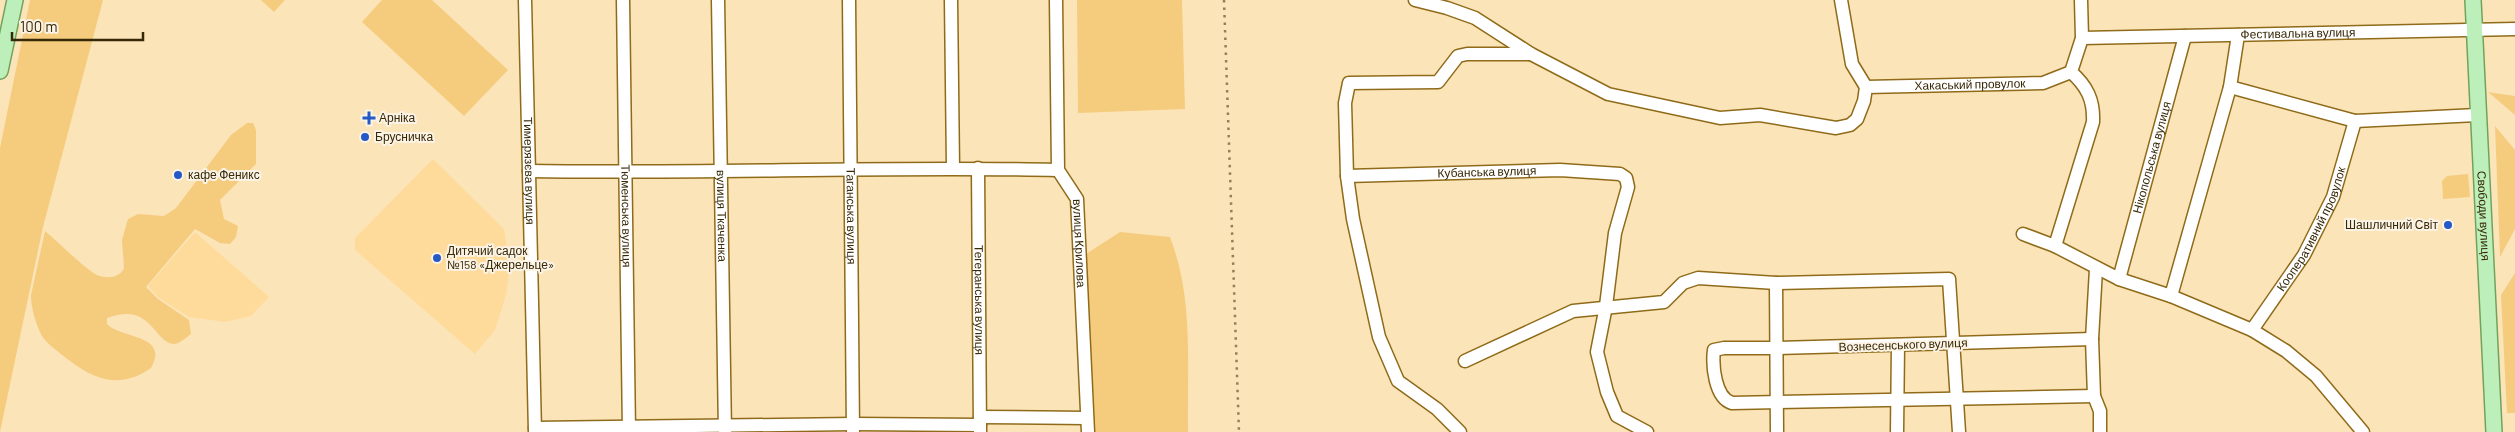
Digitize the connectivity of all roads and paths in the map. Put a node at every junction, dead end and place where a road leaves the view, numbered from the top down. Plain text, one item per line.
1 (15, 0) edge
2 (525, 0) edge
3 (623, 0) edge
4 (718, 0) edge
5 (849, 0) edge
6 (951, 0) edge
7 (1056, 0) edge
8 (1415, 0) edge
9 (1841, 0) edge
10 (2081, 0) edge
11 (2473, 0) edge
12 (2515, 29) edge
13 (2474, 30) junction
14 (2238, 34) junction
15 (2185, 36) junction
16 (2082, 38) junction
17 (1531, 54) junction
18 (0, 71) edge
19 (2071, 72) junction
20 (1866, 87) junction
21 (2230, 87) junction
22 (2478, 115) junction
23 (2355, 121) junction
24 (953, 168) junction
25 (978, 168) junction
26 (852, 170) junction
27 (1058, 170) junction
28 (529, 171) junction
29 (624, 172) junction
30 (719, 172) junction
31 (1347, 176) junction
32 (2023, 234) dead end
33 (2055, 246) junction
34 (2096, 269) junction
35 (2119, 279) junction
36 (1776, 283) junction
37 (2171, 296) junction
38 (1606, 306) junction
39 (2252, 330) junction
40 (2092, 339) junction
41 (1953, 343) junction
42 (1898, 345) junction
43 (1776, 348) junction
44 (1465, 361) dead end
45 (2094, 396) junction
46 (1956, 398) junction
47 (1897, 399) junction
48 (1776, 403) junction
49 (1087, 418) junction
50 (980, 425) edge
51 (853, 428) edge
52 (725, 429) edge
53 (535, 430) edge
54 (629, 430) edge
55 (1088, 432) edge
56 (1460, 432) edge
57 (1647, 432) edge
58 (1777, 432) edge
59 (1898, 432) edge
60 (1959, 432) edge
61 (2100, 432) edge
62 (2363, 432) edge
63 (2494, 432) edge

1 - 18 main road
2 - 28 street, Тимерязєва вулиця
3 - 29 street, Тюменська вулиця
4 - 30 street, вулиця Ткаченка
5 - 26 street, Таганська вулиця
6 - 24 street
7 - 27 street
8 - 17 street
9 - 20 street
10 - 16 street
11 - 13 main road, Свободи вулиця
12 - 13 street, Фестивальна вулиця
13 - 14 street, Фестивальна вулиця
13 - 22 main road, Свободи вулиця
14 - 15 street, Фестивальна вулиця
14 - 21 street
15 - 16 street, Фестивальна вулиця
15 - 35 street, Нікопольська вулиця
16 - 19 street
17 - 20 street
17 - 31 street
19 - 20 street, Хакаський провулок
19 - 33 street
21 - 23 street
21 - 37 street
22 - 23 street
22 - 63 main road, Свободи вулиця
23 - 39 street, Кооперативний провулок
24 - 25 street
24 - 26 street
25 - 27 street
25 - 50 street, Тегеранська вулиця
26 - 30 street
26 - 51 street, Таганська вулиця
27 - 49 street, вулиця Крилова
28 - 29 street
28 - 53 street, Тимерязєва вулиця
29 - 30 street
29 - 54 street, Тюменська вулиця
30 - 52 street, вулиця Ткаченка
31 - 38 street, Кубанська вулиця
31 - 56 street
32 - 33 street
33 - 34 street
34 - 35 street
34 - 40 street
35 - 37 street
36 - 38 street
36 - 41 street
36 - 43 street
37 - 39 street
38 - 44 street
38 - 57 street
39 - 62 street
40 - 41 street, Вознесенського вулиця
40 - 45 street
41 - 42 street, Вознесенського вулиця
41 - 46 street
42 - 43 street, Вознесенського вулиця
42 - 47 street
43 - 48 street
43 - 48 street, Вознесенського вулиця
45 - 46 street
45 - 61 street
46 - 47 street
46 - 60 street
47 - 48 street
47 - 59 street
48 - 58 street
49 - 50 street
49 - 55 street, вулиця Крилова
50 - 51 street
51 - 52 street
52 - 54 street
53 - 54 street

